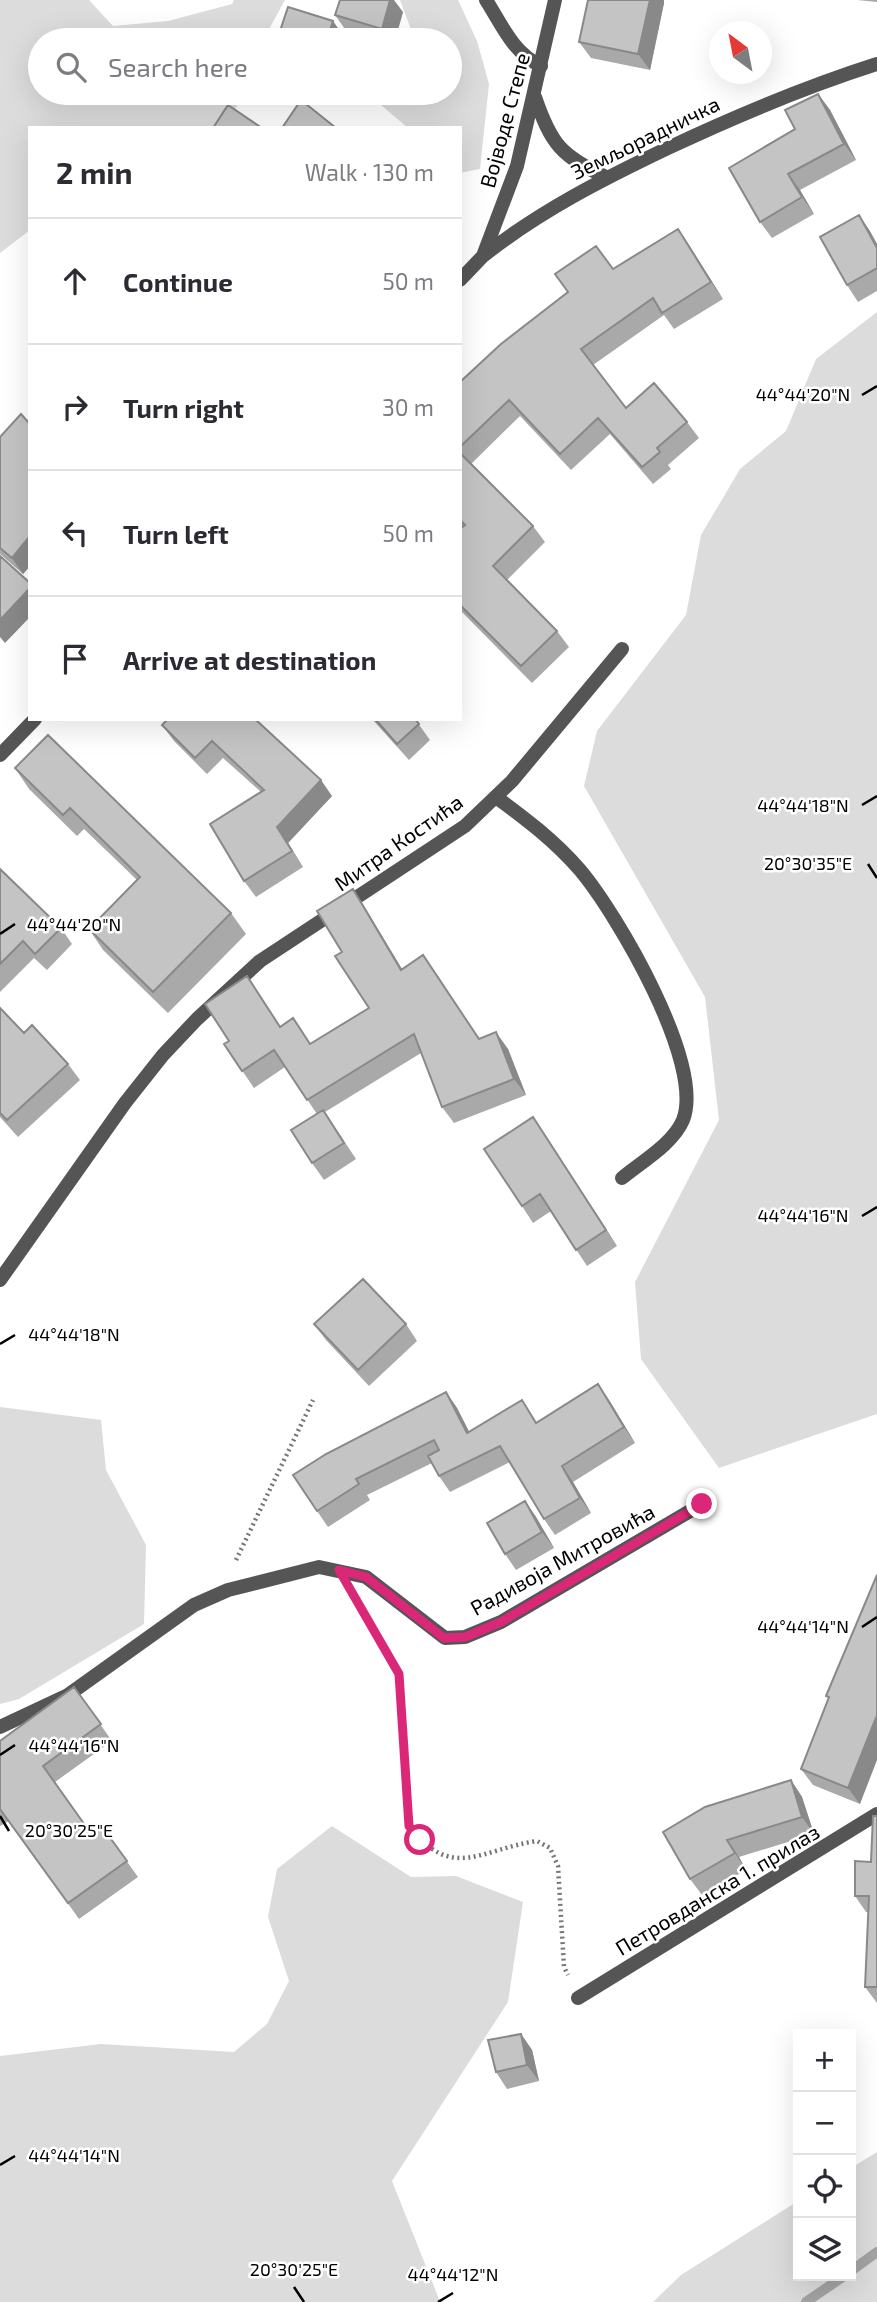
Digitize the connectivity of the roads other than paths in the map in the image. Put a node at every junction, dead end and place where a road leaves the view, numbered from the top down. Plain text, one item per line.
1 (486, 0) edge
2 (555, 0) edge
3 (877, 64) edge
4 (541, 66) junction
5 (535, 95) junction
6 (606, 177) junction
7 (483, 256) junction
8 (462, 278) edge
9 (622, 649) dead end
10 (33, 721) edge
11 (0, 755) edge
12 (496, 797) junction
13 (622, 1178) dead end
14 (0, 1280) edge
15 (702, 1504) dead end
16 (0, 1727) edge
17 (877, 1814) edge
18 (578, 1998) road end

1 - 4 street
2 - 4 street, Војводе Степе
3 - 6 street, Земљорадничка
4 - 5 street, Војводе Степе
5 - 6 street
5 - 7 street, Војводе Степе
6 - 7 street, Земљорадничка
7 - 8 street, Војводе Степе
9 - 12 street, Митра Костића
10 - 11 street
12 - 13 street
12 - 14 street, Митра Костића
15 - 16 street, Радивоја Митровића
17 - 18 street, Петровданска 1. прилаз

